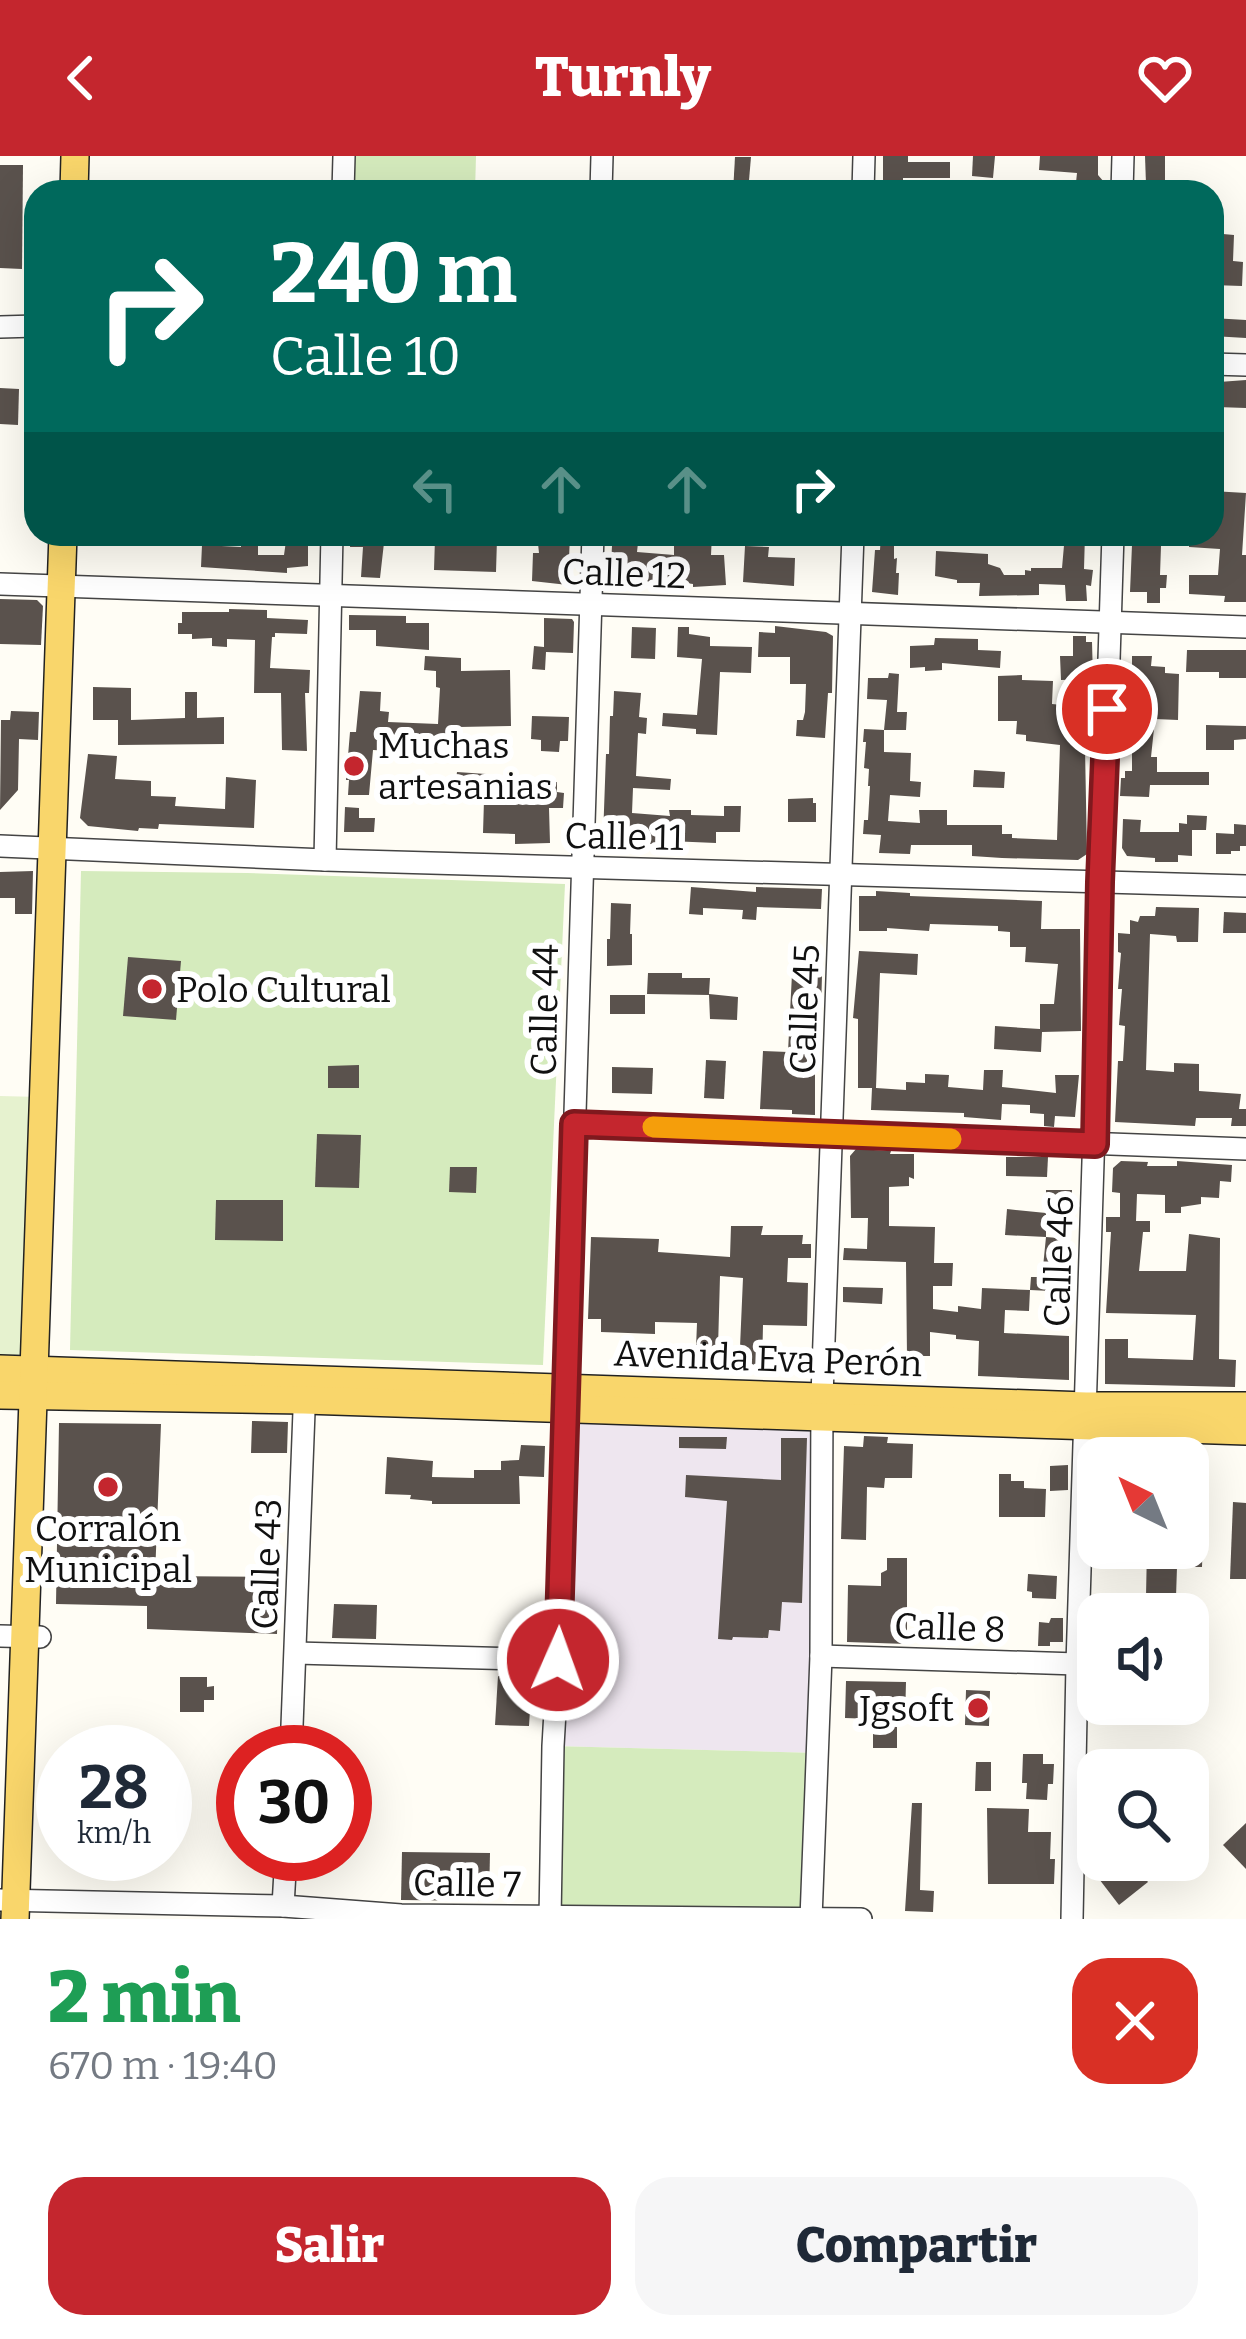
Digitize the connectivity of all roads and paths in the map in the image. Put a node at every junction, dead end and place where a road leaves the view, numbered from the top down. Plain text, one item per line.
1 (64, 546) edge
2 (74, 546) edge
3 (332, 546) edge
4 (593, 546) edge
5 (853, 546) edge
6 (1113, 546) edge
7 (0, 584) edge
8 (68, 586) junction
9 (331, 596) junction
10 (591, 604) junction
11 (850, 615) junction
12 (1111, 622) junction
13 (1246, 627) edge
14 (0, 846) edge
15 (58, 848) junction
16 (325, 860) junction
17 (581, 868) junction
18 (842, 874) junction
19 (1100, 882) junction
20 (1246, 886) edge
21 (574, 1124) junction
22 (833, 1135) junction
23 (1095, 1144) junction
24 (1246, 1148) edge
25 (0, 1369) edge
26 (40, 1383) junction
27 (305, 1389) junction
28 (0, 1395) edge
29 (566, 1398) junction
30 (1246, 1406) edge
31 (822, 1407) junction
32 (1086, 1415) junction
33 (1246, 1431) edge
34 (1080, 1593) edge
35 (21, 1637) edge
36 (296, 1653) junction
37 (821, 1656) junction
38 (558, 1660) junction
39 (1077, 1664) joint
40 (292, 1725) edge
41 (285, 1881) edge
42 (284, 1906) junction
43 (18, 1908) edge
44 (550, 1918) edge
45 (811, 1918) edge
46 (861, 1919) edge
47 (1072, 1919) edge

1 - 8 main road
2 - 8 main road
3 - 9 street
4 - 10 street, Calle 44
5 - 11 street, Calle 45
6 - 12 street, Calle 46
7 - 8 street, Calle 12
8 - 9 street, Calle 12
8 - 15 main road
9 - 10 street, Calle 12
9 - 16 street
10 - 11 street, Calle 12
10 - 17 street, Calle 44
11 - 12 street, Calle 12
11 - 18 street, Calle 45
12 - 13 street, Calle 12
12 - 19 street, Calle 46
14 - 15 street, Calle 11
15 - 16 street, Calle 11
15 - 26 main road
16 - 17 street, Calle 11
17 - 18 street, Calle 11
17 - 21 street, Calle 44
18 - 19 street, Calle 11
18 - 22 street, Calle 45
19 - 20 street, Calle 11
19 - 23 street, Calle 46
21 - 22 street
21 - 29 street, Calle 44
22 - 23 street
22 - 31 street, Calle 45
23 - 24 street
23 - 32 street, Calle 46
25 - 26 main road, Avenida Eva Perón
26 - 27 main road, Avenida Eva Perón
26 - 28 main road, Avenida Eva Perón
26 - 35 main road
27 - 29 main road, Avenida Eva Perón
27 - 36 street, Calle 43
29 - 31 main road, Avenida Eva Perón
29 - 38 street, Calle 44
30 - 32 main road, Avenida Eva Perón
31 - 32 main road, Avenida Eva Perón
31 - 37 street, Calle 45
32 - 33 main road, Avenida Eva Perón
32 - 34 street, Calle 46
35 - 43 main road
36 - 38 street
36 - 40 street, Calle 43
37 - 39 street, Calle 8
37 - 45 street, Calle 45
38 - 44 street, Calle 44
39 - 47 street, Calle 46
41 - 42 street
42 - 43 street, Calle 7
42 - 44 street, Calle 7
44 - 45 street, Calle 7
45 - 46 street, Calle 7

